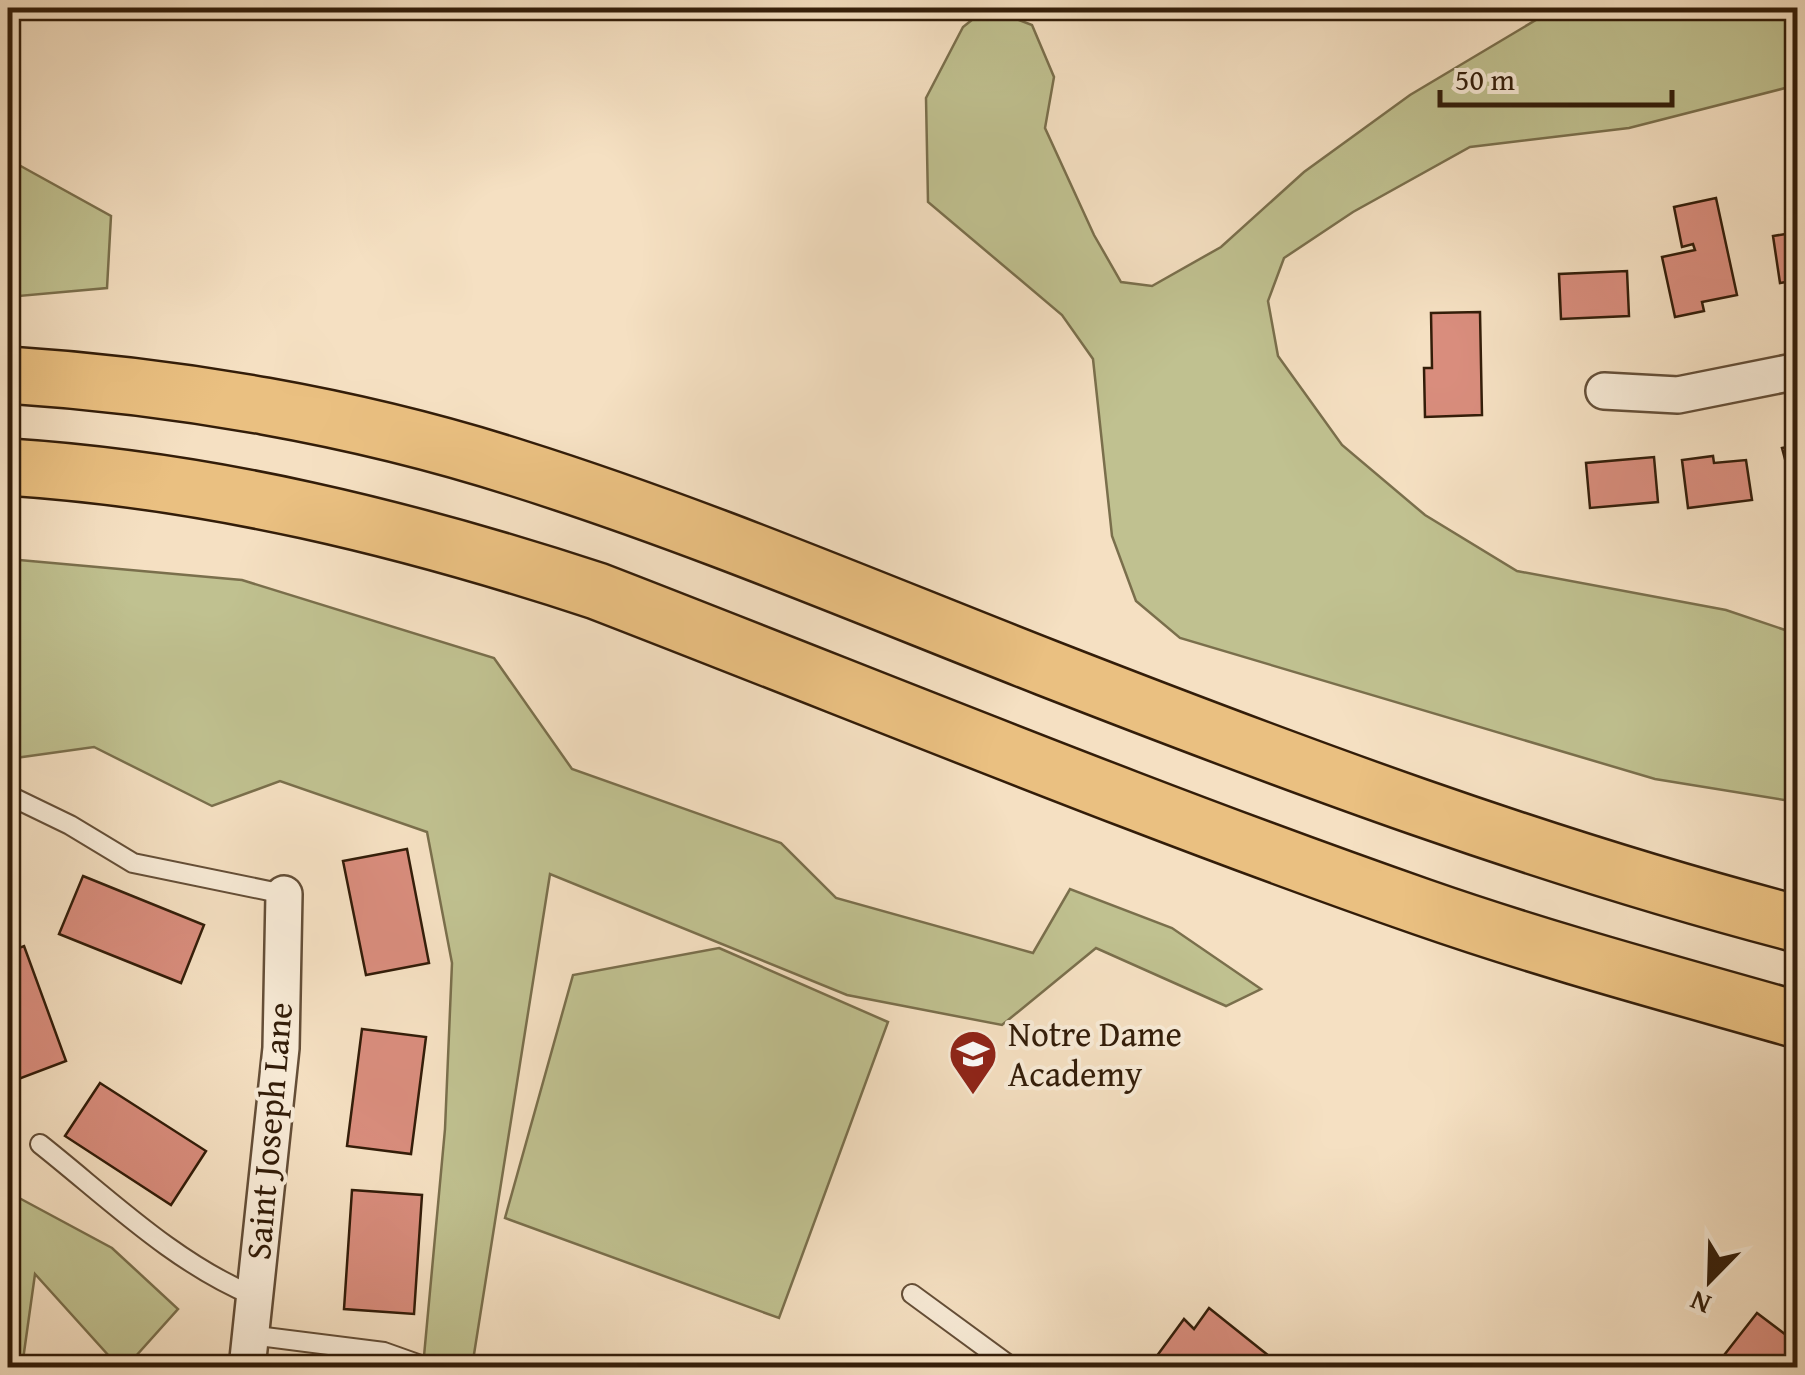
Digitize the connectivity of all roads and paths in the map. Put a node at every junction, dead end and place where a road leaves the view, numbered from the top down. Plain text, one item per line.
1 (1798, 371) edge
2 (8, 375) edge
3 (1604, 391) dead end
4 (8, 467) edge
5 (8, 795) edge
6 (284, 894) joint
7 (1798, 924) edge
8 (1798, 1020) edge
9 (40, 1144) dead end
10 (912, 1294) dead end
11 (254, 1296) junction
12 (249, 1351) edge
13 (429, 1368) edge
14 (1013, 1368) edge

1 - 3 street
2 - 7 highway
4 - 8 highway
5 - 6 lane
6 - 11 street, Saint Joseph Lane
9 - 11 lane
10 - 14 lane
11 - 12 street, Saint Joseph Lane
12 - 13 lane

